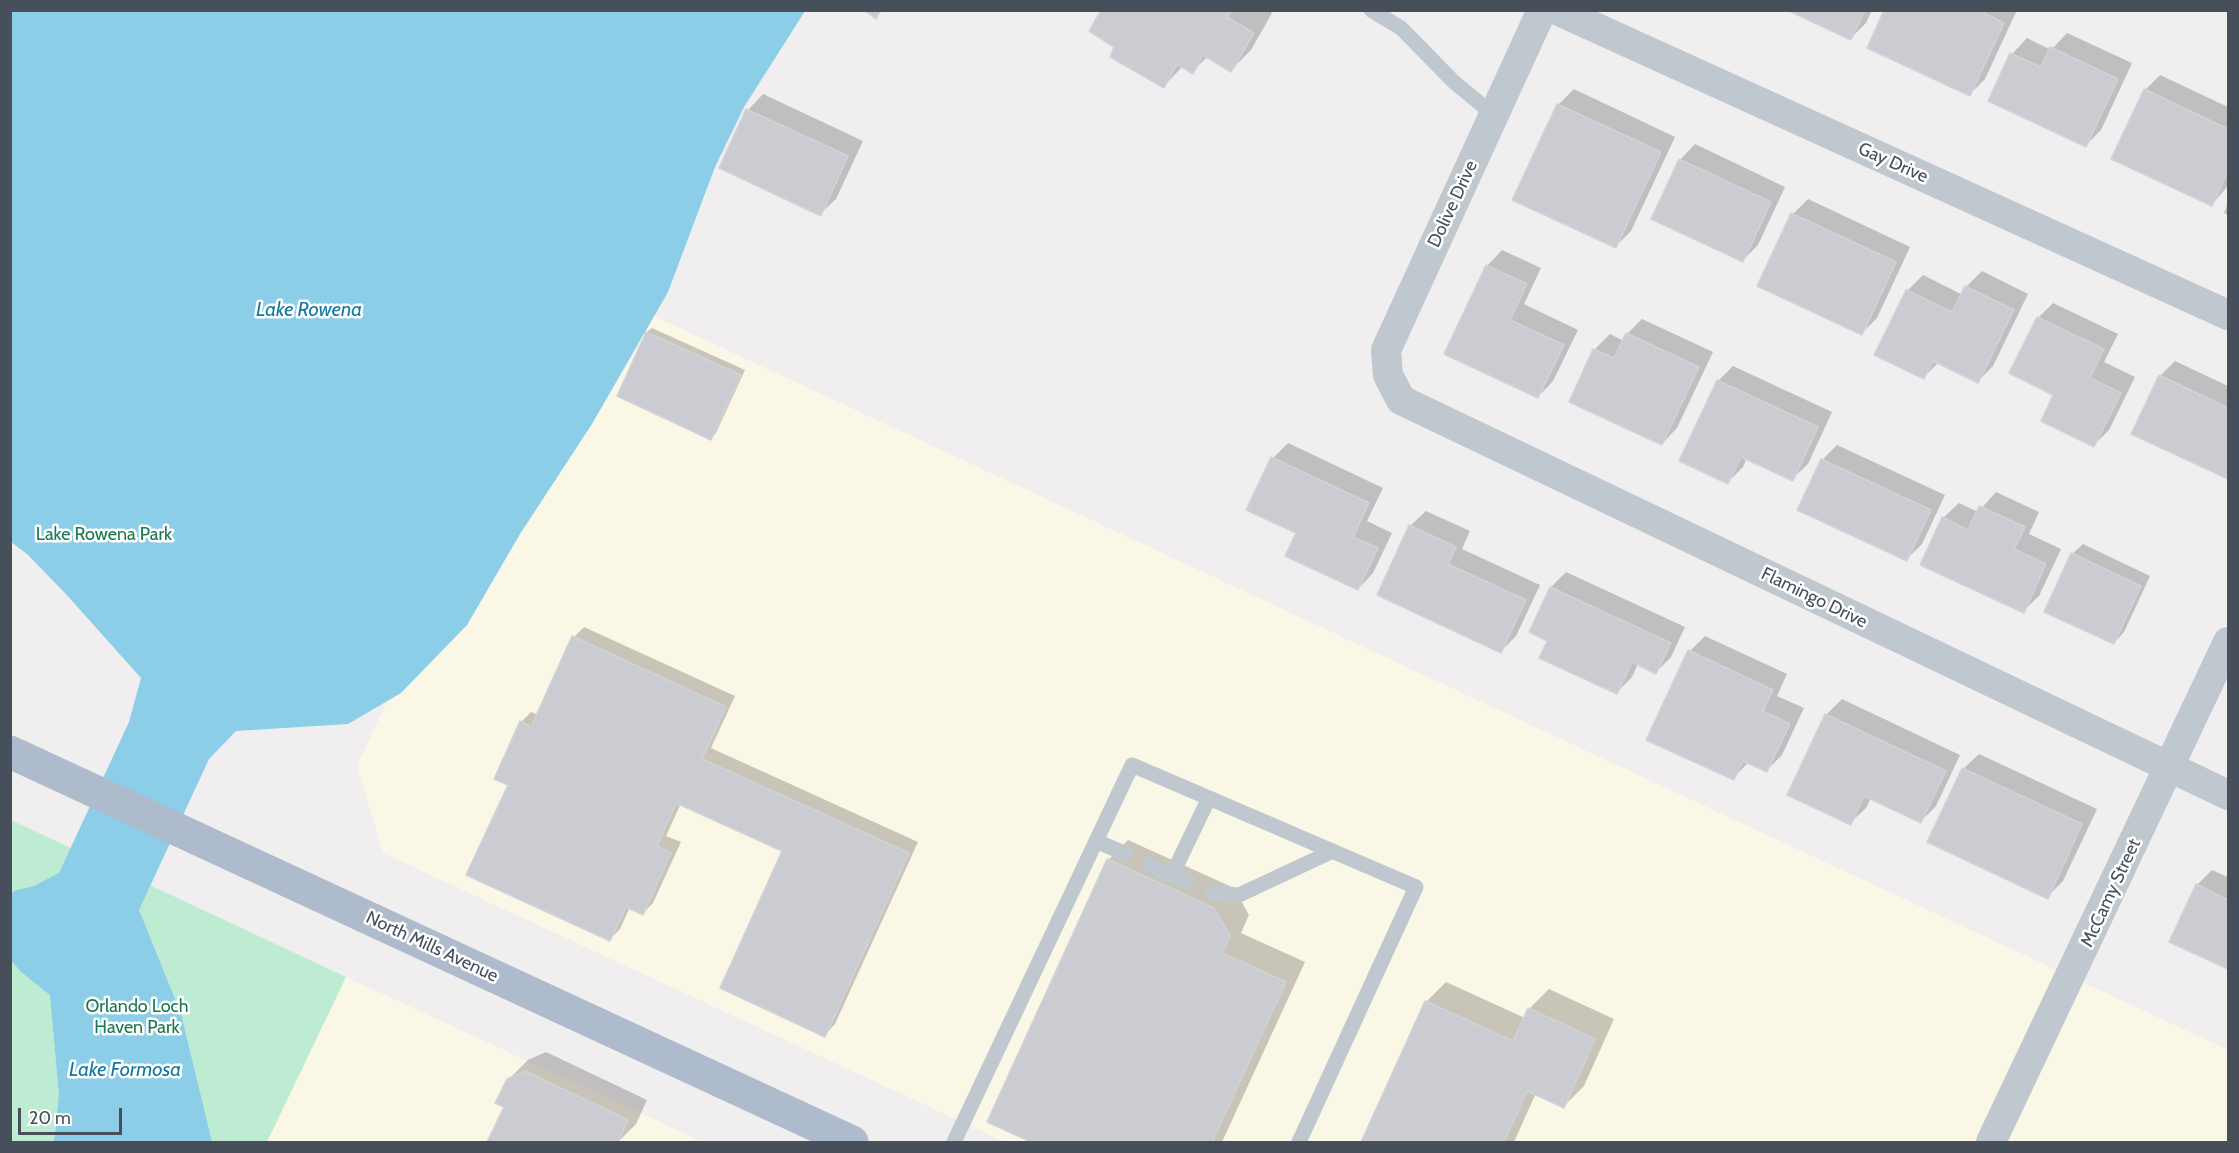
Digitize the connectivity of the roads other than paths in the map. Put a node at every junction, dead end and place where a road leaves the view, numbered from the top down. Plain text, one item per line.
1 (1371, 10) edge
2 (1542, 10) edge
3 (1557, 10) edge
4 (1494, 115) junction
5 (2229, 315) edge
6 (1401, 400) joint
7 (2229, 642) edge
8 (10, 753) edge
9 (2170, 768) junction
10 (2229, 795) edge
11 (1209, 798) junction
12 (1096, 841) junction
13 (1333, 851) junction
14 (1126, 854) dead end
15 (1149, 865) dead end
16 (1172, 875) junction
17 (1187, 882) dead end
18 (1212, 893) dead end
19 (852, 1143) edge
20 (954, 1143) edge
21 (1299, 1143) edge
22 (1991, 1143) edge

1 - 4 lane
2 - 4 street, Dolive Drive
3 - 5 street, Gay Drive
4 - 6 street, Dolive Drive
6 - 9 street, Flamingo Drive
7 - 9 street, McCamy Street
8 - 19 main road, North Mills Avenue
9 - 10 street, Flamingo Drive
9 - 22 street, McCamy Street
11 - 12 lane
11 - 13 lane
11 - 16 lane
12 - 14 lane
12 - 20 lane
13 - 18 lane
13 - 21 lane
15 - 16 lane
16 - 17 lane

